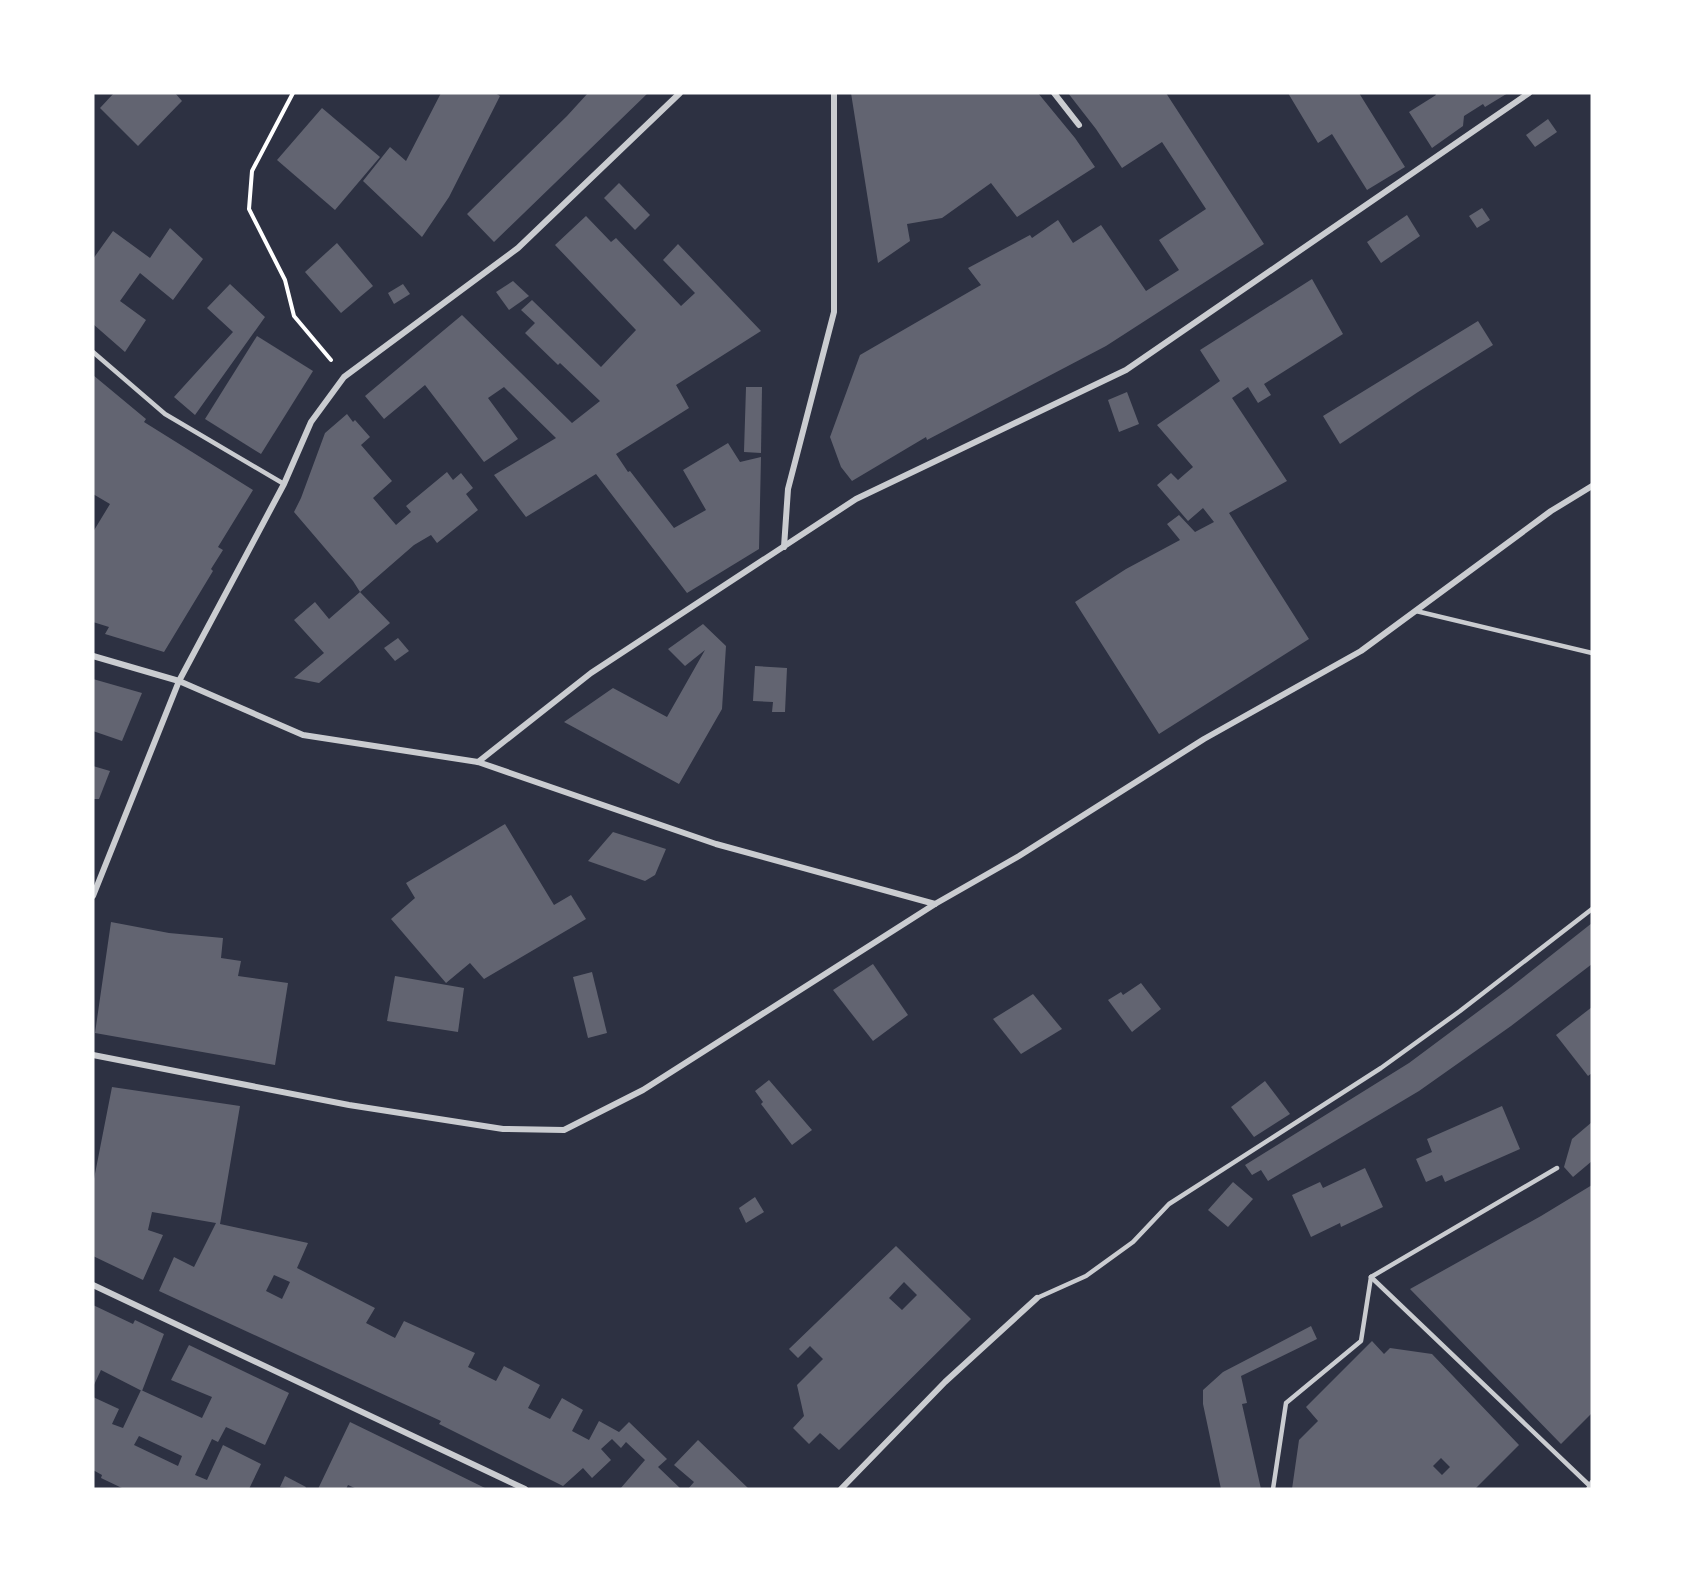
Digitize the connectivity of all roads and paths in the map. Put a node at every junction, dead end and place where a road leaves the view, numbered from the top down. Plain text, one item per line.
1 (293, 93) edge
2 (680, 93) edge
3 (834, 93) edge
4 (1054, 93) edge
5 (1529, 93) edge
6 (1080, 124) dead end
7 (93, 352) edge
8 (344, 377) junction
9 (284, 484) junction
10 (1592, 486) edge
11 (784, 547) junction
12 (1416, 611) junction
13 (1592, 653) edge
14 (93, 656) edge
15 (179, 681) junction
16 (478, 762) junction
17 (93, 896) edge
18 (934, 904) junction
19 (1592, 909) edge
20 (93, 1055) edge
21 (1557, 1168) dead end
22 (1371, 1277) junction
23 (93, 1285) edge
24 (1037, 1298) joint
25 (1590, 1486) edge
26 (525, 1489) edge
27 (841, 1489) edge
28 (1273, 1489) edge

1 - 8 path
2 - 8 street
3 - 11 street
4 - 6 street
5 - 11 street
7 - 9 lane
8 - 9 street
9 - 15 street
10 - 12 street
11 - 16 street
12 - 13 lane
12 - 18 street
14 - 15 street
15 - 16 street
15 - 17 street
16 - 18 street
18 - 20 street
19 - 24 lane
21 - 22 lane
22 - 25 lane
22 - 28 lane
23 - 26 street
24 - 27 street

